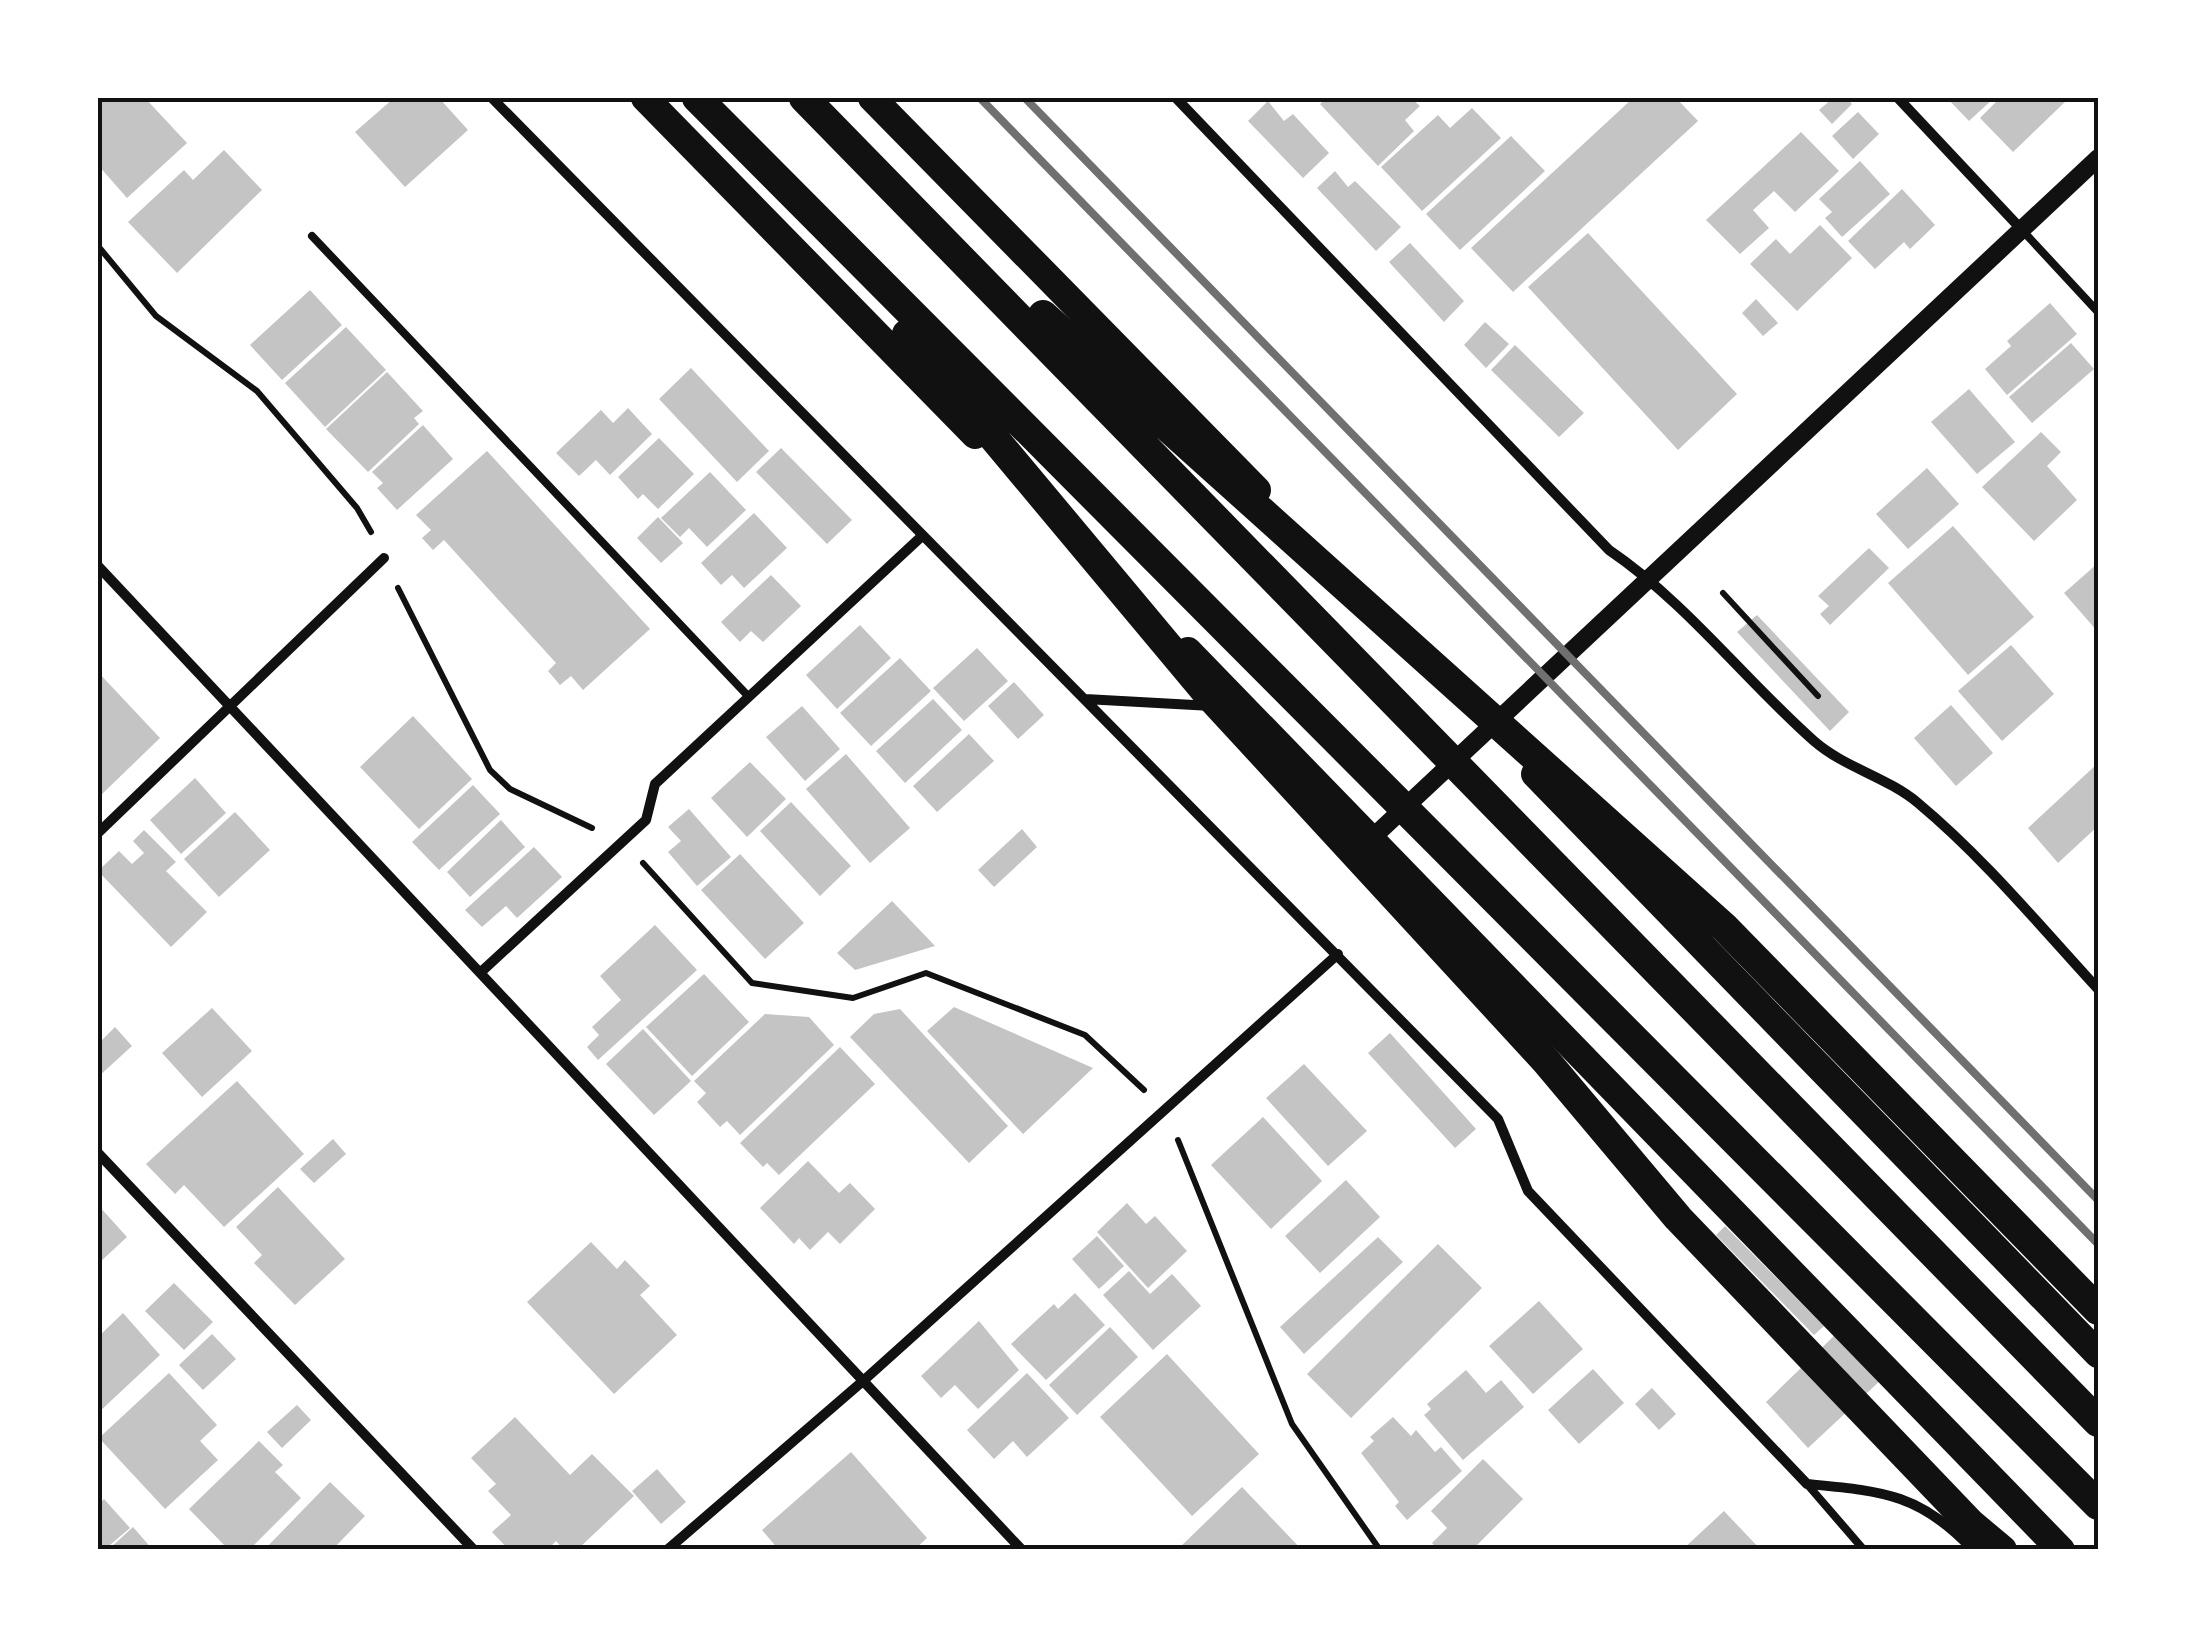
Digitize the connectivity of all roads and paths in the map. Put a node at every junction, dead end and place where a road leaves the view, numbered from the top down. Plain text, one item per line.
1 (492, 98) edge
2 (645, 98) edge
3 (697, 98) edge
4 (804, 98) edge
5 (872, 98) edge
6 (1176, 98) edge
7 (1898, 98) edge
8 (836, 129) junction
9 (2098, 158) edge
10 (780, 183) junction
11 (2022, 230) junction
12 (312, 236) dead end
13 (98, 246) edge
14 (2098, 312) edge
15 (922, 536) junction
16 (384, 558) junction
17 (98, 566) edge
18 (1652, 579) junction
19 (1723, 594) dead end
20 (749, 697) junction
21 (1085, 698) junction
22 (1820, 699) dead end
23 (232, 706) junction
24 (1243, 707) junction
25 (1491, 729) junction
26 (98, 833) edge
27 (1371, 840) junction
28 (622, 842) junction
29 (1338, 954) junction
30 (481, 972) junction
31 (2098, 989) edge
32 (1167, 1112) junction
33 (98, 1154) edge
34 (2098, 1310) edge
35 (2098, 1354) edge
36 (863, 1381) junction
37 (2098, 1422) edge
38 (1807, 1484) junction
39 (2098, 1505) edge
40 (474, 1550) edge
41 (667, 1550) edge
42 (1022, 1550) edge
43 (1380, 1550) edge
44 (1864, 1550) edge
45 (1973, 1550) edge
46 (2002, 1550) edge
47 (2062, 1550) edge

1 - 15 street
2 - 24 highway
3 - 10 highway
4 - 8 highway
5 - 25 highway
6 - 18 street
7 - 11 street
8 - 34 highway
8 - 37 highway
9 - 11 street
10 - 39 highway
10 - 46 highway
11 - 14 lane
11 - 18 street
12 - 20 lane
13 - 16 path
15 - 20 street
15 - 21 street
16 - 23 street
16 - 28 path
17 - 23 street
18 - 25 street
18 - 31 street
19 - 22 path
20 - 28 street
21 - 24 street
21 - 29 street
23 - 26 street
23 - 30 street
24 - 27 highway
25 - 27 street
25 - 35 highway
27 - 47 highway
28 - 30 street
28 - 32 path
29 - 32 street
29 - 38 street
30 - 36 street
32 - 36 street
32 - 43 path
33 - 40 street
36 - 41 street
36 - 42 street
38 - 44 lane
38 - 45 street

